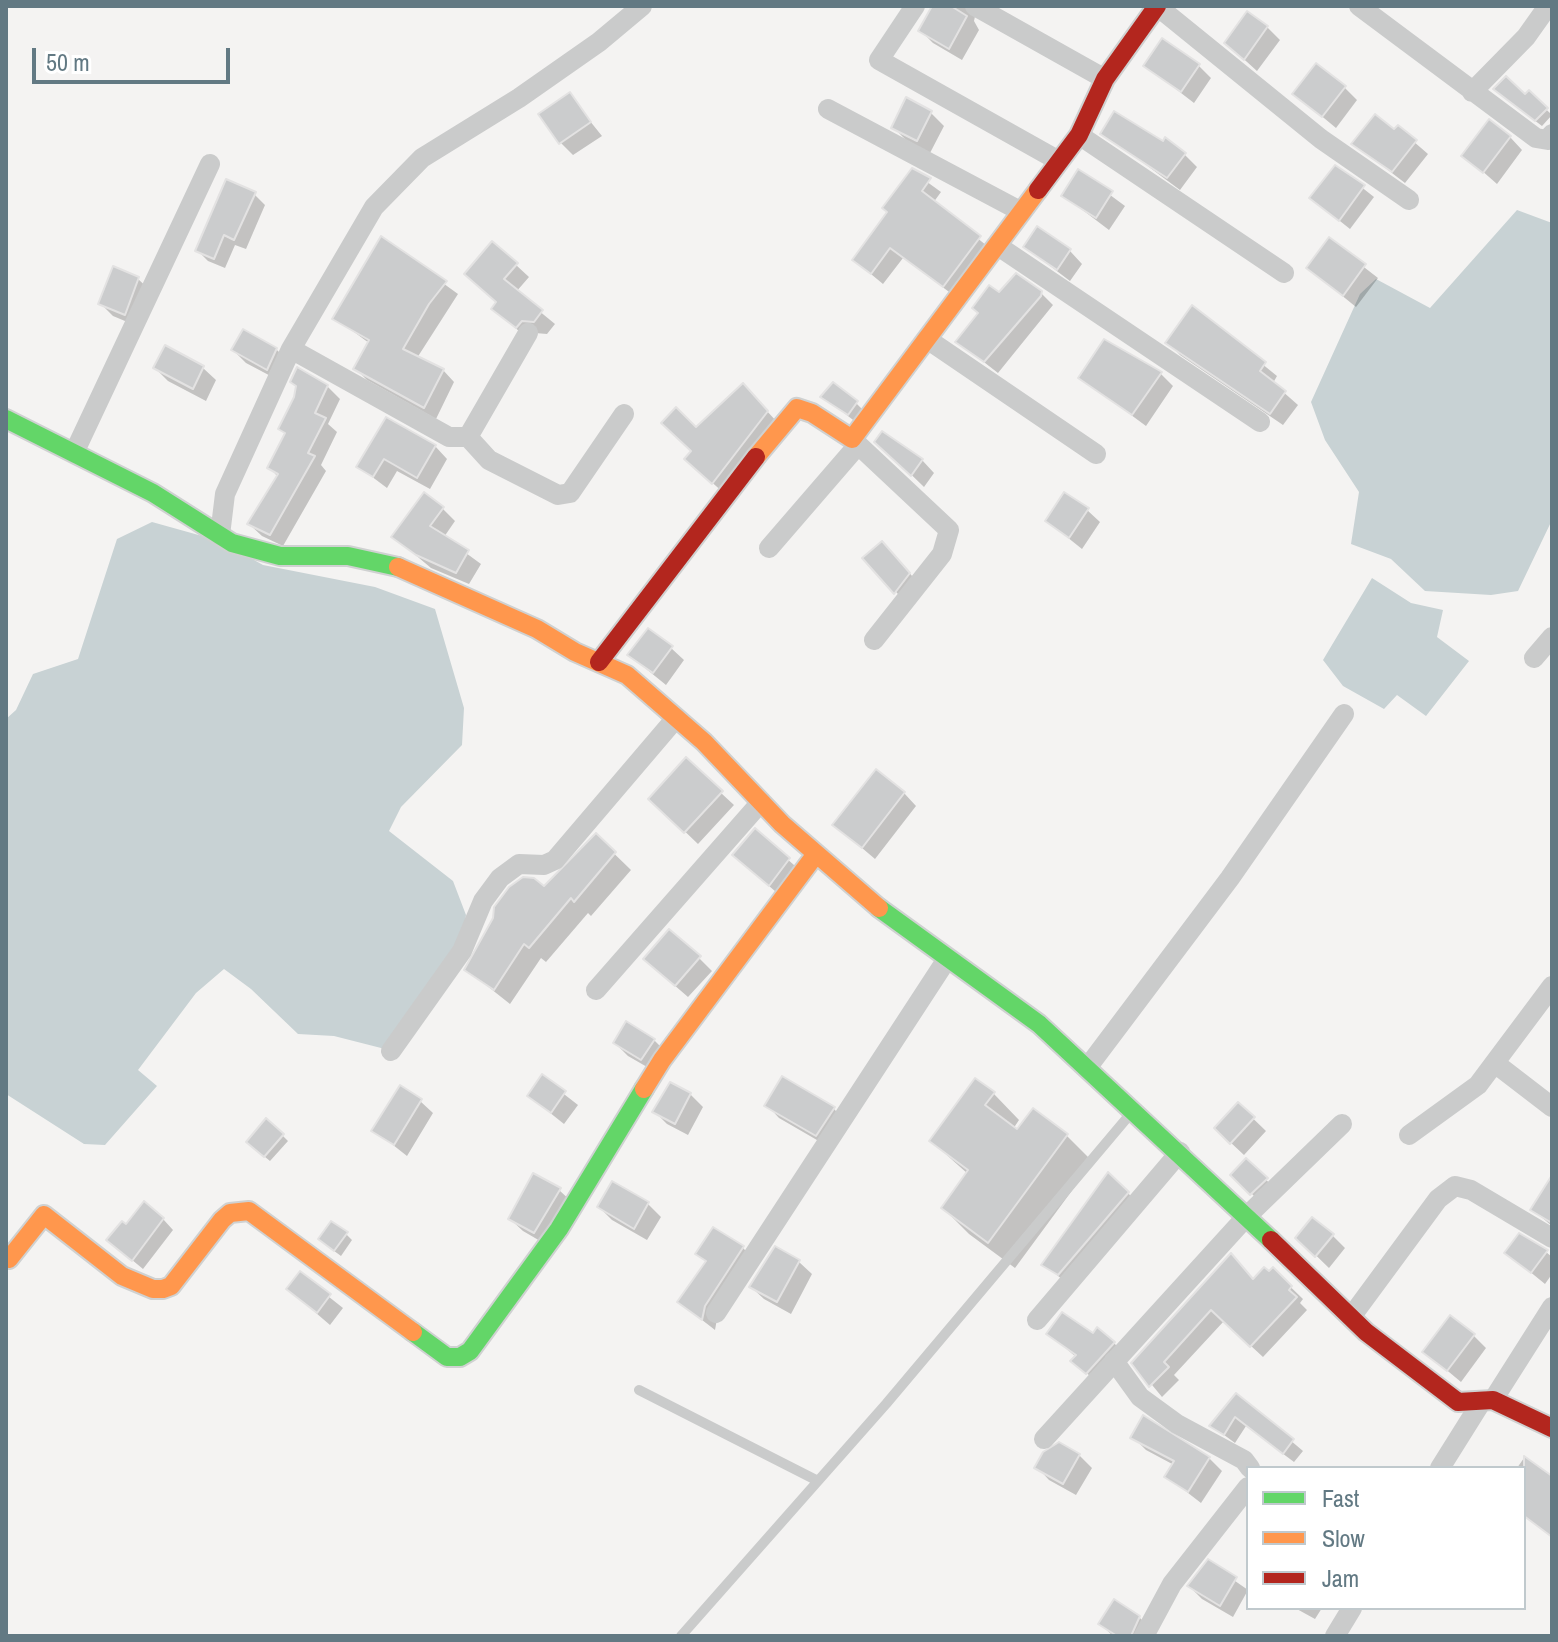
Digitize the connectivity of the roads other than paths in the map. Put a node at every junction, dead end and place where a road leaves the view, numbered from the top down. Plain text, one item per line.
1 (642, 6) edge
2 (915, 6) edge
3 (975, 6) edge
4 (1157, 6) edge
5 (1359, 6) edge
6 (1548, 6) edge
7 (1105, 79) junction
8 (1472, 92) junction
9 (828, 109) dead end
10 (1552, 134) edge
11 (1079, 135) junction
12 (1059, 161) junction
13 (210, 164) dead end
14 (1409, 200) dead end
15 (1022, 212) junction
16 (998, 246) junction
17 (1284, 273) dead end
18 (528, 333) dead end
19 (927, 339) junction
20 (291, 349) junction
21 (624, 414) dead end
22 (6, 419) edge
23 (1260, 422) dead end
24 (468, 437) junction
25 (855, 442) junction
26 (74, 453) junction
27 (1096, 454) dead end
28 (220, 535) junction
29 (769, 548) dead end
30 (1552, 637) edge
31 (874, 640) dead end
32 (1534, 658) dead end
33 (599, 662) junction
34 (1344, 714) dead end
35 (676, 718) junction
36 (761, 802) junction
37 (816, 854) junction
38 (947, 959) junction
39 (1552, 986) edge
40 (596, 990) dead end
41 (391, 1051) dead end
42 (1496, 1064) junction
43 (1087, 1068) junction
44 (1552, 1107) edge
45 (1134, 1111) junction
46 (1342, 1124) dead end
47 (1409, 1135) dead end
48 (1180, 1152) junction
49 (1247, 1216) junction
50 (1552, 1238) edge
51 (9, 1259) dead end
52 (1552, 1307) edge
53 (716, 1313) dead end
54 (1351, 1317) junction
55 (1037, 1320) dead end
56 (1114, 1361) junction
57 (639, 1390) dead end
58 (1487, 1400) junction
59 (1552, 1428) edge
60 (1044, 1439) dead end
61 (1248, 1466) edge
62 (1441, 1466) edge
63 (818, 1481) junction
64 (1246, 1490) edge
65 (1351, 1610) edge
66 (681, 1636) edge
67 (1144, 1636) edge
68 (1335, 1636) edge

1 - 20 street
2 - 12 street
3 - 7 street
4 - 7 street
4 - 14 street
5 - 8 street
6 - 8 street
7 - 11 street
8 - 10 street
9 - 15 street
11 - 12 street
11 - 17 street
12 - 15 street
13 - 26 street
15 - 16 street
16 - 19 street
16 - 23 street
18 - 24 street
19 - 25 street
19 - 27 street
20 - 24 street
20 - 28 street
21 - 24 street
22 - 26 street
25 - 29 street
25 - 31 street
25 - 33 street
26 - 28 street
28 - 33 street
30 - 32 street
33 - 35 street
34 - 43 street
35 - 36 street
35 - 41 street
36 - 37 street
36 - 40 street
37 - 38 street
37 - 51 street
38 - 43 street
38 - 53 street
39 - 42 street
42 - 44 street
42 - 47 street
43 - 45 street
45 - 48 street
45 - 63 lane
46 - 49 street
48 - 49 street
48 - 55 street
49 - 54 street
49 - 56 street
50 - 54 street
52 - 58 street
54 - 58 street
56 - 60 street
56 - 61 street
57 - 63 lane
58 - 59 street
58 - 62 street
63 - 66 lane
64 - 67 street
65 - 68 street

